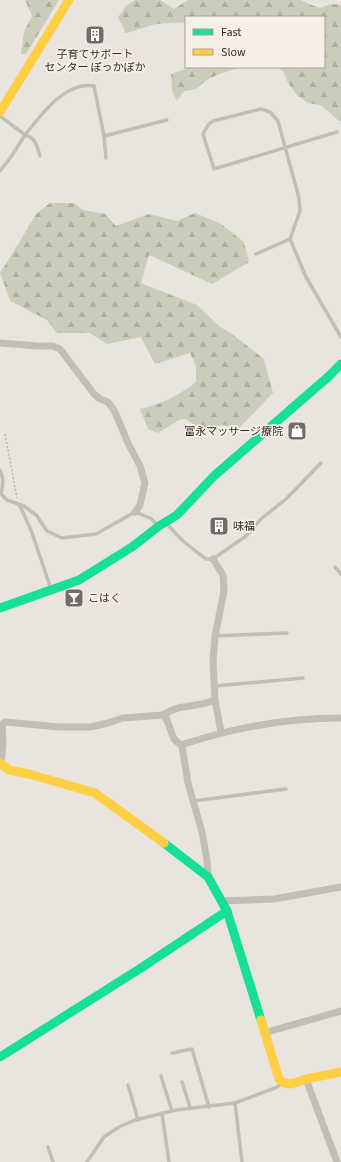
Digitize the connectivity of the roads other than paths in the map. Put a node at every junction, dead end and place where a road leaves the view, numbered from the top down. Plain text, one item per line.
1 (69, 0) edge
2 (0, 112) edge
3 (0, 116) edge
4 (167, 120) dead end
5 (336, 132) dead end
6 (25, 135) junction
7 (104, 136) junction
8 (285, 148) junction
9 (40, 156) dead end
10 (106, 158) dead end
11 (0, 171) edge
12 (290, 239) junction
13 (256, 254) dead end
14 (341, 337) edge
15 (0, 343) edge
16 (341, 364) edge
17 (322, 463) dead end
18 (0, 470) edge
19 (18, 504) junction
20 (135, 512) junction
21 (162, 525) junction
22 (214, 559) junction
23 (335, 567) dead end
24 (341, 574) edge
25 (52, 590) junction
26 (0, 608) edge
27 (287, 633) dead end
28 (215, 636) junction
29 (303, 678) dead end
30 (215, 686) junction
31 (215, 700) junction
32 (163, 715) junction
33 (341, 718) edge
34 (221, 732) junction
35 (182, 746) junction
36 (1, 764) edge
37 (286, 789) dead end
38 (194, 801) junction
39 (208, 876) junction
40 (341, 887) edge
41 (222, 902) junction
42 (226, 911) junction
43 (341, 1012) edge
44 (264, 1032) junction
45 (172, 1053) dead end
46 (0, 1057) edge
47 (341, 1072) edge
48 (161, 1076) dead end
49 (306, 1079) junction
50 (182, 1082) dead end
51 (284, 1083) junction
52 (128, 1085) dead end
53 (235, 1103) junction
54 (190, 1107) junction
55 (209, 1107) junction
56 (172, 1111) junction
57 (162, 1113) junction
58 (138, 1120) junction
59 (48, 1147) dead end
60 (52, 1162) edge
61 (87, 1162) edge
62 (170, 1162) edge
63 (242, 1162) edge
64 (337, 1162) edge

1 - 2 street
3 - 6 lane
4 - 7 lane
5 - 8 lane
6 - 7 lane
6 - 9 lane
6 - 11 lane
7 - 10 lane
8 - 8 lane
8 - 12 lane
12 - 13 lane
12 - 14 lane
15 - 20 street
16 - 21 street
17 - 22 lane
18 - 19 lane
19 - 20 lane
19 - 25 lane
20 - 21 lane
21 - 22 lane
21 - 25 street
22 - 28 street
23 - 24 lane
25 - 26 street
27 - 28 lane
28 - 30 street
29 - 30 lane
30 - 31 street
31 - 32 street
31 - 34 street
32 - 35 street
32 - 36 street
33 - 34 street
34 - 35 street
35 - 38 street
36 - 39 street
37 - 38 lane
38 - 39 street
39 - 41 street
40 - 41 street
41 - 42 street
42 - 44 street
42 - 46 street
43 - 44 street
44 - 51 street
45 - 55 lane
47 - 49 street
48 - 56 lane
49 - 51 street
49 - 64 street
50 - 54 lane
51 - 53 lane
52 - 58 lane
53 - 55 lane
53 - 63 lane
54 - 55 lane
54 - 56 lane
56 - 57 lane
57 - 58 lane
57 - 62 lane
58 - 61 lane
59 - 60 lane

